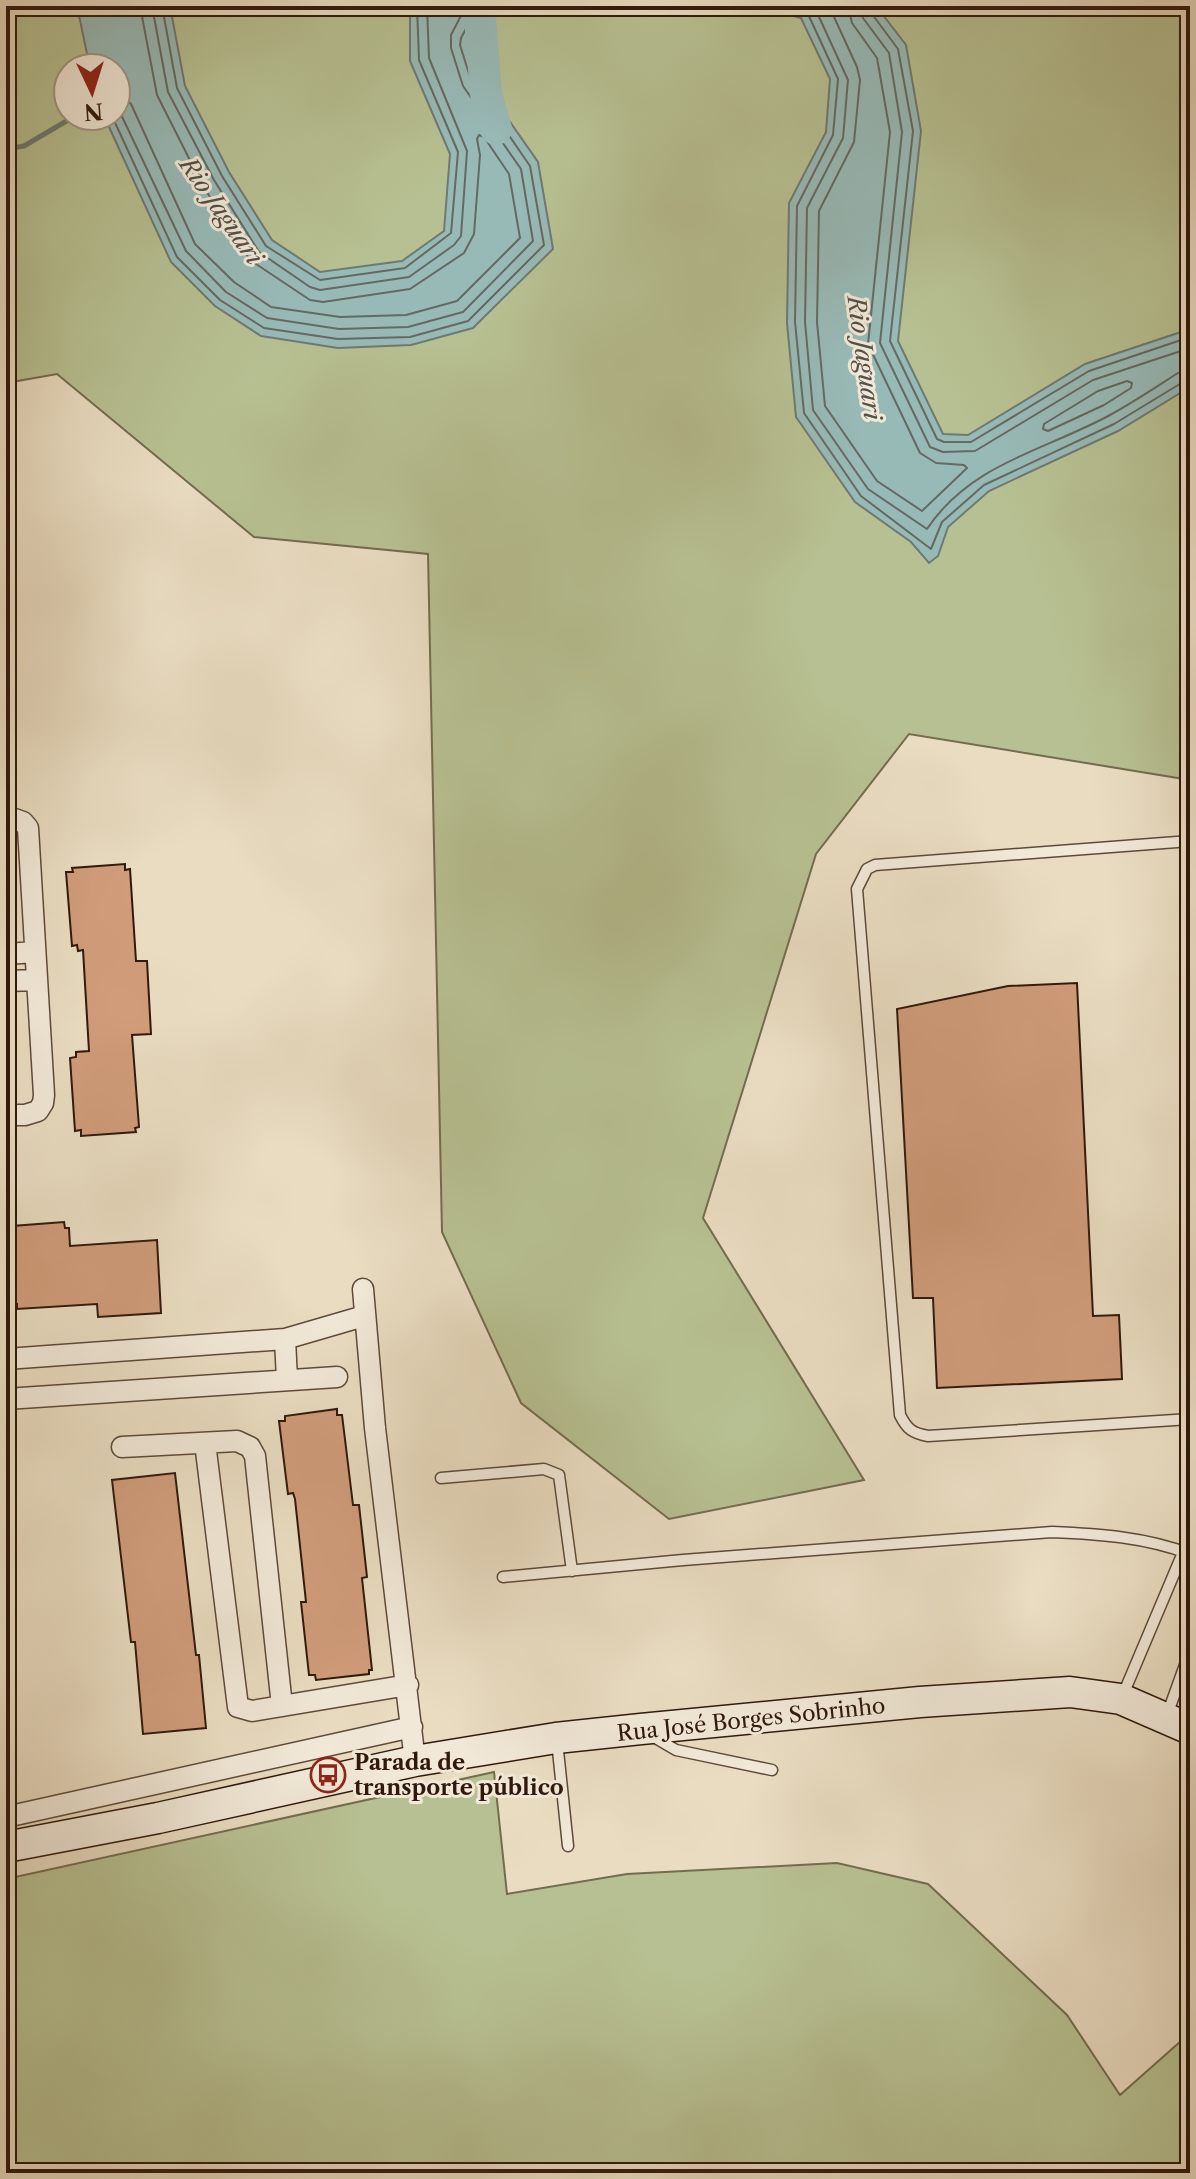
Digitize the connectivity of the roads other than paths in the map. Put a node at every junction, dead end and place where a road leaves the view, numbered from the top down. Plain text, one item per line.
1 (6, 816) edge
2 (1190, 841) edge
3 (35, 952) junction
4 (6, 954) edge
5 (37, 980) junction
6 (6, 981) edge
7 (6, 1115) edge
8 (363, 1289) dead end
9 (364, 1316) junction
10 (285, 1339) junction
11 (6, 1359) edge
12 (337, 1377) dead end
13 (287, 1380) junction
14 (6, 1399) edge
15 (1190, 1419) edge
16 (205, 1443) junction
17 (122, 1447) dead end
18 (441, 1478) dead end
19 (1190, 1536) edge
20 (1187, 1553) edge
21 (572, 1571) junction
22 (503, 1577) dead end
23 (1190, 1651) edge
24 (408, 1685) junction
25 (1121, 1699) junction
26 (282, 1706) junction
27 (1178, 1723) edge
28 (412, 1727) junction
29 (641, 1729) junction
30 (556, 1738) junction
31 (415, 1761) junction
32 (772, 1770) dead end
33 (6, 1817) edge
34 (568, 1846) dead end
35 (6, 1847) edge

1 - 3 street
2 - 15 lane
3 - 4 street
3 - 5 street
5 - 6 street
5 - 7 street
8 - 9 street
9 - 10 street
9 - 24 street
10 - 11 street
10 - 13 street
12 - 13 street
13 - 14 street
16 - 17 street
16 - 26 street
16 - 26 street
18 - 21 lane
19 - 20 lane
20 - 21 lane
20 - 25 lane
21 - 22 lane
23 - 27 lane
24 - 26 street
24 - 28 street
25 - 27 street, Rua José Borges Sobrinho
25 - 29 street, Rua José Borges Sobrinho
28 - 31 street
28 - 33 street
29 - 30 street, Rua José Borges Sobrinho
29 - 32 lane
30 - 31 street, Rua José Borges Sobrinho
30 - 34 lane
31 - 35 street, Rua José Borges Sobrinho

